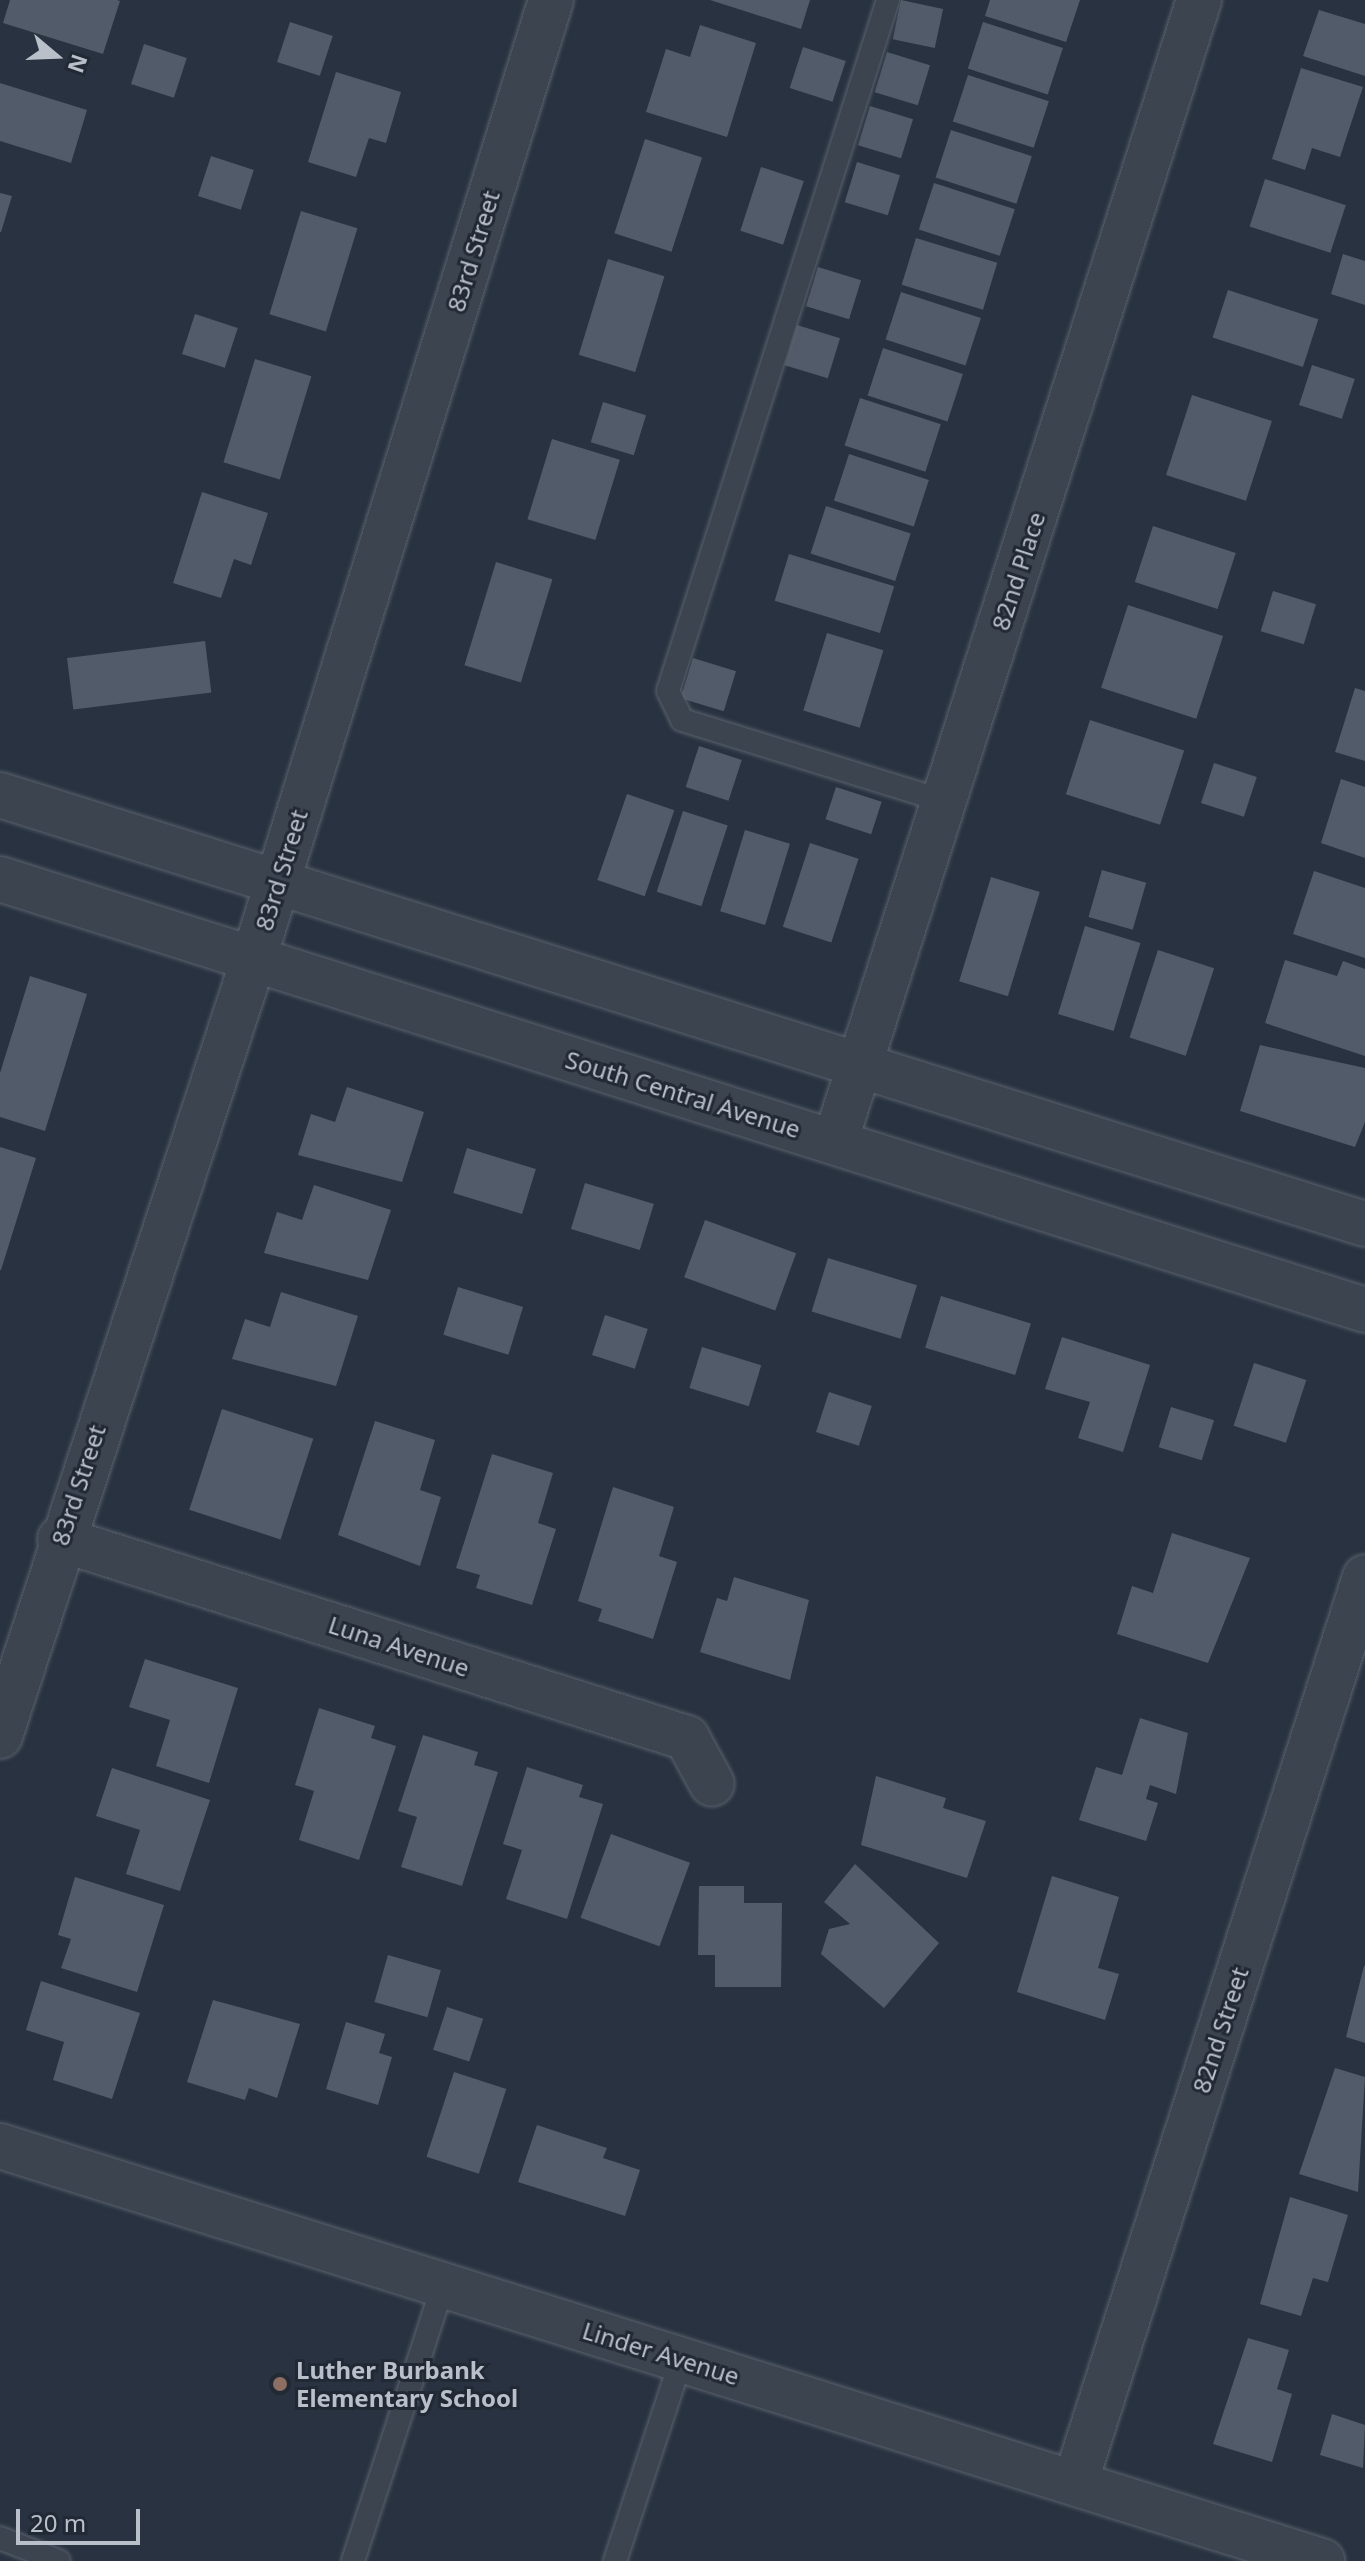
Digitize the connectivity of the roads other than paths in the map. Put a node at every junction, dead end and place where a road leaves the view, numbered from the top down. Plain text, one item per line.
1 (551, 0) edge
2 (888, 0) edge
3 (1199, 0) edge
4 (0, 795) edge
5 (944, 801) junction
6 (0, 879) edge
7 (276, 884) junction
8 (253, 961) junction
9 (860, 1065) junction
10 (835, 1142) junction
11 (1365, 1224) edge
12 (1365, 1310) edge
13 (60, 1539) junction
14 (1365, 1577) edge
15 (0, 1736) edge
16 (712, 1784) dead end
17 (0, 2146) edge
18 (443, 2285) junction
19 (681, 2360) junction
20 (1075, 2483) junction
21 (0, 2538) edge
22 (59, 2561) edge
23 (353, 2561) edge
24 (615, 2561) edge
25 (1322, 2561) edge

1 - 7 street, 83rd Street
2 - 5 lane
3 - 5 street, 82nd Place
4 - 7 street
5 - 9 street, 82nd Place
6 - 8 street, South Central Avenue
7 - 8 street, 83rd Street
7 - 9 street
8 - 10 street, South Central Avenue
8 - 13 street, 83rd Street
9 - 10 street, 82nd Place
9 - 11 street
10 - 12 street, South Central Avenue
13 - 15 street, 83rd Street
13 - 16 street, Luna Avenue
14 - 20 street, 82nd Street
17 - 18 street, Linder Avenue
18 - 19 street, Linder Avenue
18 - 23 lane
19 - 20 street, Linder Avenue
19 - 24 lane
20 - 25 street, Linder Avenue
21 - 22 lane

